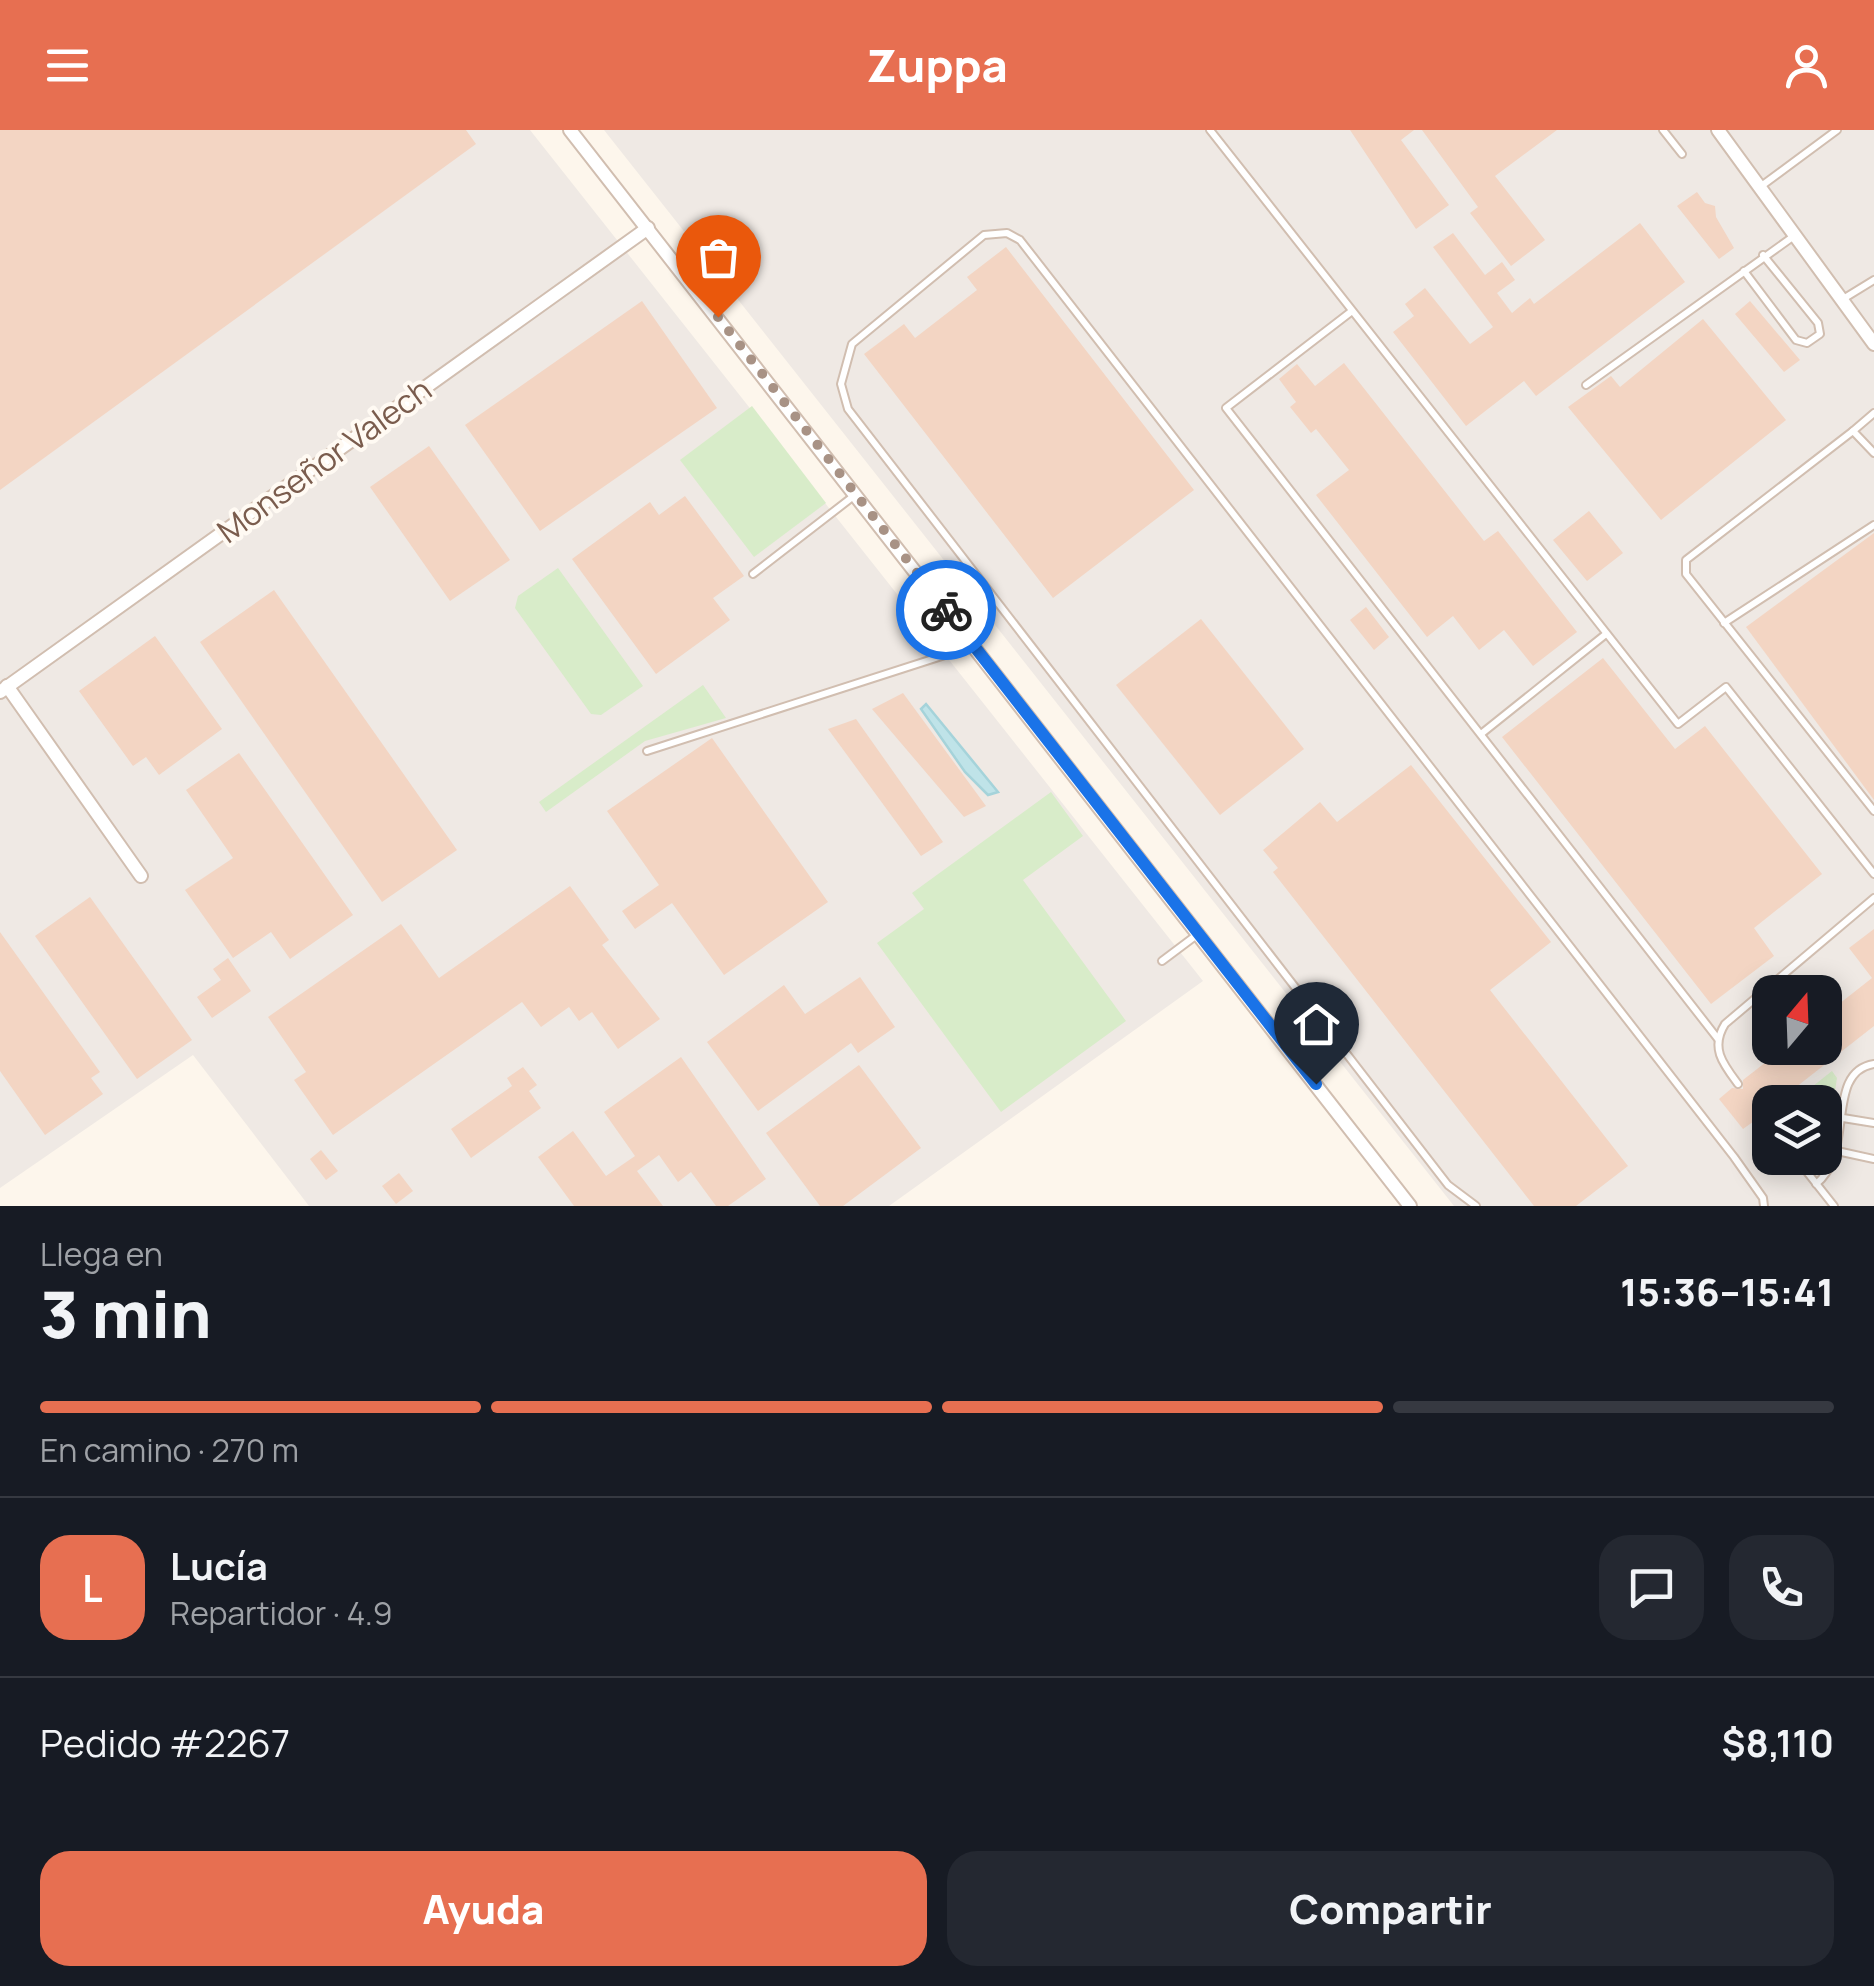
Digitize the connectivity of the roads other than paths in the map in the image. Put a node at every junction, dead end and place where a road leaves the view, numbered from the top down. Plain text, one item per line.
1 (570, 130) edge
2 (1210, 130) edge
3 (1663, 130) edge
4 (1718, 130) edge
5 (1837, 130) edge
6 (1682, 154) dead end
7 (1760, 187) junction
8 (648, 228) junction
9 (1795, 235) junction
10 (1763, 255) junction
11 (1744, 271) junction
12 (1874, 280) edge
13 (1842, 300) junction
14 (1352, 311) junction
15 (1874, 344) edge
16 (1586, 385) dead end
17 (1874, 413) edge
18 (1853, 430) junction
19 (1874, 453) edge
20 (856, 494) junction
21 (1874, 524) edge
22 (753, 574) dead end
23 (1724, 624) junction
24 (1606, 634) junction
25 (974, 645) junction
26 (4, 689) edge
27 (1480, 734) junction
28 (648, 751) dead end
29 (1874, 811) edge
30 (1874, 874) edge
31 (141, 876) dead end
32 (1874, 898) edge
33 (1199, 933) junction
34 (1162, 962) dead end
35 (1718, 1039) junction
36 (1874, 1064) edge
37 (1738, 1084) dead end
38 (1843, 1118) junction
39 (1874, 1123) edge
40 (1842, 1124) edge
41 (1842, 1152) edge
42 (1874, 1158) edge
43 (1809, 1175) edge
44 (1827, 1175) edge
45 (1816, 1184) junction
46 (1410, 1206) edge
47 (1476, 1206) edge
48 (1764, 1206) edge
49 (1834, 1206) edge

1 - 8 street
2 - 14 lane
3 - 6 lane
4 - 7 street
5 - 7 lane
7 - 9 street
8 - 20 street
8 - 26 street, Monseñor Valech
9 - 10 lane
9 - 13 street
10 - 11 lane
10 - 11 lane
11 - 16 lane
12 - 13 lane
13 - 15 street
14 - 24 lane
14 - 27 lane
17 - 18 lane
18 - 19 lane
18 - 23 lane
20 - 22 lane
20 - 25 street
21 - 23 lane
23 - 29 lane
24 - 27 lane
24 - 30 lane
25 - 28 lane
25 - 33 street
26 - 31 street
27 - 35 lane
32 - 35 lane
33 - 34 lane
33 - 46 street
35 - 37 lane
36 - 38 lane
38 - 39 lane
38 - 40 lane
41 - 42 lane
43 - 45 lane
44 - 45 lane
45 - 49 lane
47 - 48 lane

